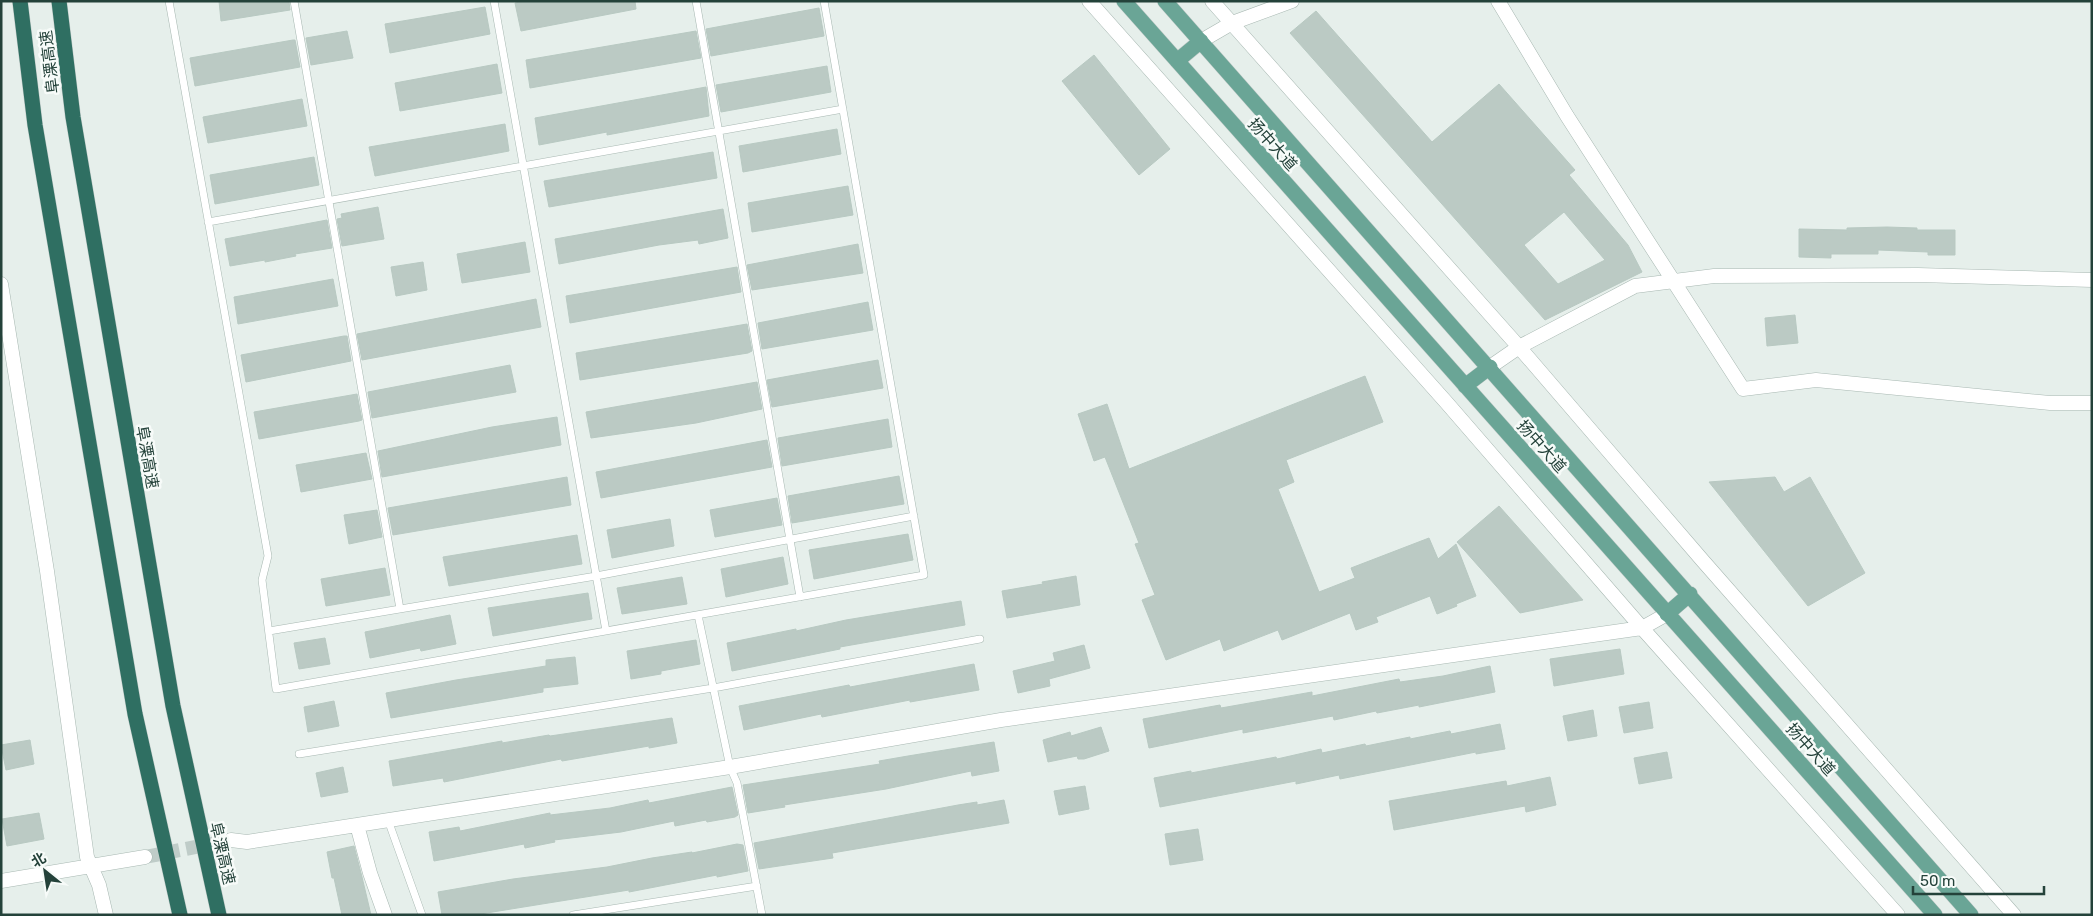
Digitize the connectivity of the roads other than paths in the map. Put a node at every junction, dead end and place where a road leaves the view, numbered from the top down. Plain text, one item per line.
1 (20, 1) edge
2 (59, 1) edge
3 (169, 1) edge
4 (294, 1) edge
5 (494, 1) edge
6 (696, 1) edge
7 (824, 1) edge
8 (1089, 1) edge
9 (1124, 1) edge
10 (1165, 1) edge
11 (1212, 1) edge
12 (1292, 1) edge
13 (1498, 1) edge
14 (1232, 23) junction
15 (1201, 41) junction
16 (1177, 61) junction
17 (843, 109) junction
18 (719, 131) junction
19 (523, 166) junction
20 (329, 201) junction
21 (208, 222) junction
22 (2092, 280) edge
23 (1674, 282) junction
24 (1, 284) edge
25 (1518, 347) junction
26 (7, 360) edge
27 (1490, 368) junction
28 (1465, 386) junction
29 (2092, 403) edge
30 (914, 516) junction
31 (790, 539) junction
32 (596, 576) junction
33 (1690, 594) junction
34 (800, 596) junction
35 (400, 609) junction
36 (1667, 614) junction
37 (698, 615) junction
38 (1642, 628) junction
39 (269, 631) junction
40 (606, 631) junction
41 (980, 640) dead end
42 (714, 688) junction
43 (299, 754) dead end
44 (730, 767) junction
45 (388, 820) junction
46 (356, 825) junction
47 (231, 840) tunnel mouth
48 (145, 857) tunnel mouth
49 (91, 867) junction
50 (1, 882) edge
51 (757, 886) junction
52 (106, 915) edge
53 (180, 915) edge
54 (219, 915) edge
55 (385, 915) edge
56 (422, 915) edge
57 (573, 915) edge
58 (762, 915) edge
59 (1898, 915) edge
60 (1935, 915) edge
61 (1971, 915) edge
62 (2014, 915) edge

1 - 53 highway, 阜溧高速
2 - 54 highway, 阜溧高速
3 - 21 lane
4 - 20 lane
5 - 19 lane
6 - 18 lane
7 - 17 lane
8 - 38 street
9 - 16 main road, 扬中大道
10 - 15 main road, 扬中大道
11 - 14 street
12 - 14 street
13 - 23 street
14 - 15 street
14 - 25 street
15 - 16 main road
15 - 27 main road, 扬中大道
16 - 28 main road, 扬中大道
17 - 18 lane
17 - 30 lane
18 - 19 lane
18 - 31 lane
19 - 20 lane
19 - 32 lane
20 - 21 lane
20 - 35 lane
21 - 39 lane
22 - 23 street
23 - 25 street
23 - 29 street
24 - 26 street
25 - 27 street
25 - 62 street
26 - 49 street
27 - 28 main road
27 - 33 main road, 扬中大道
28 - 36 main road, 扬中大道
30 - 31 lane
30 - 34 lane
31 - 32 lane
31 - 34 lane
32 - 35 lane
32 - 40 lane
33 - 36 main road
33 - 61 main road, 扬中大道
34 - 37 lane
35 - 39 lane
36 - 38 street
36 - 60 main road, 扬中大道
37 - 40 lane
37 - 42 lane
38 - 44 street
38 - 59 street
39 - 40 lane
41 - 42 lane
42 - 43 lane
42 - 44 lane
44 - 45 street
44 - 51 lane
45 - 46 street
45 - 56 lane
46 - 47 street
46 - 55 street
48 - 49 street
49 - 50 street
49 - 52 street
51 - 57 lane
51 - 58 lane

